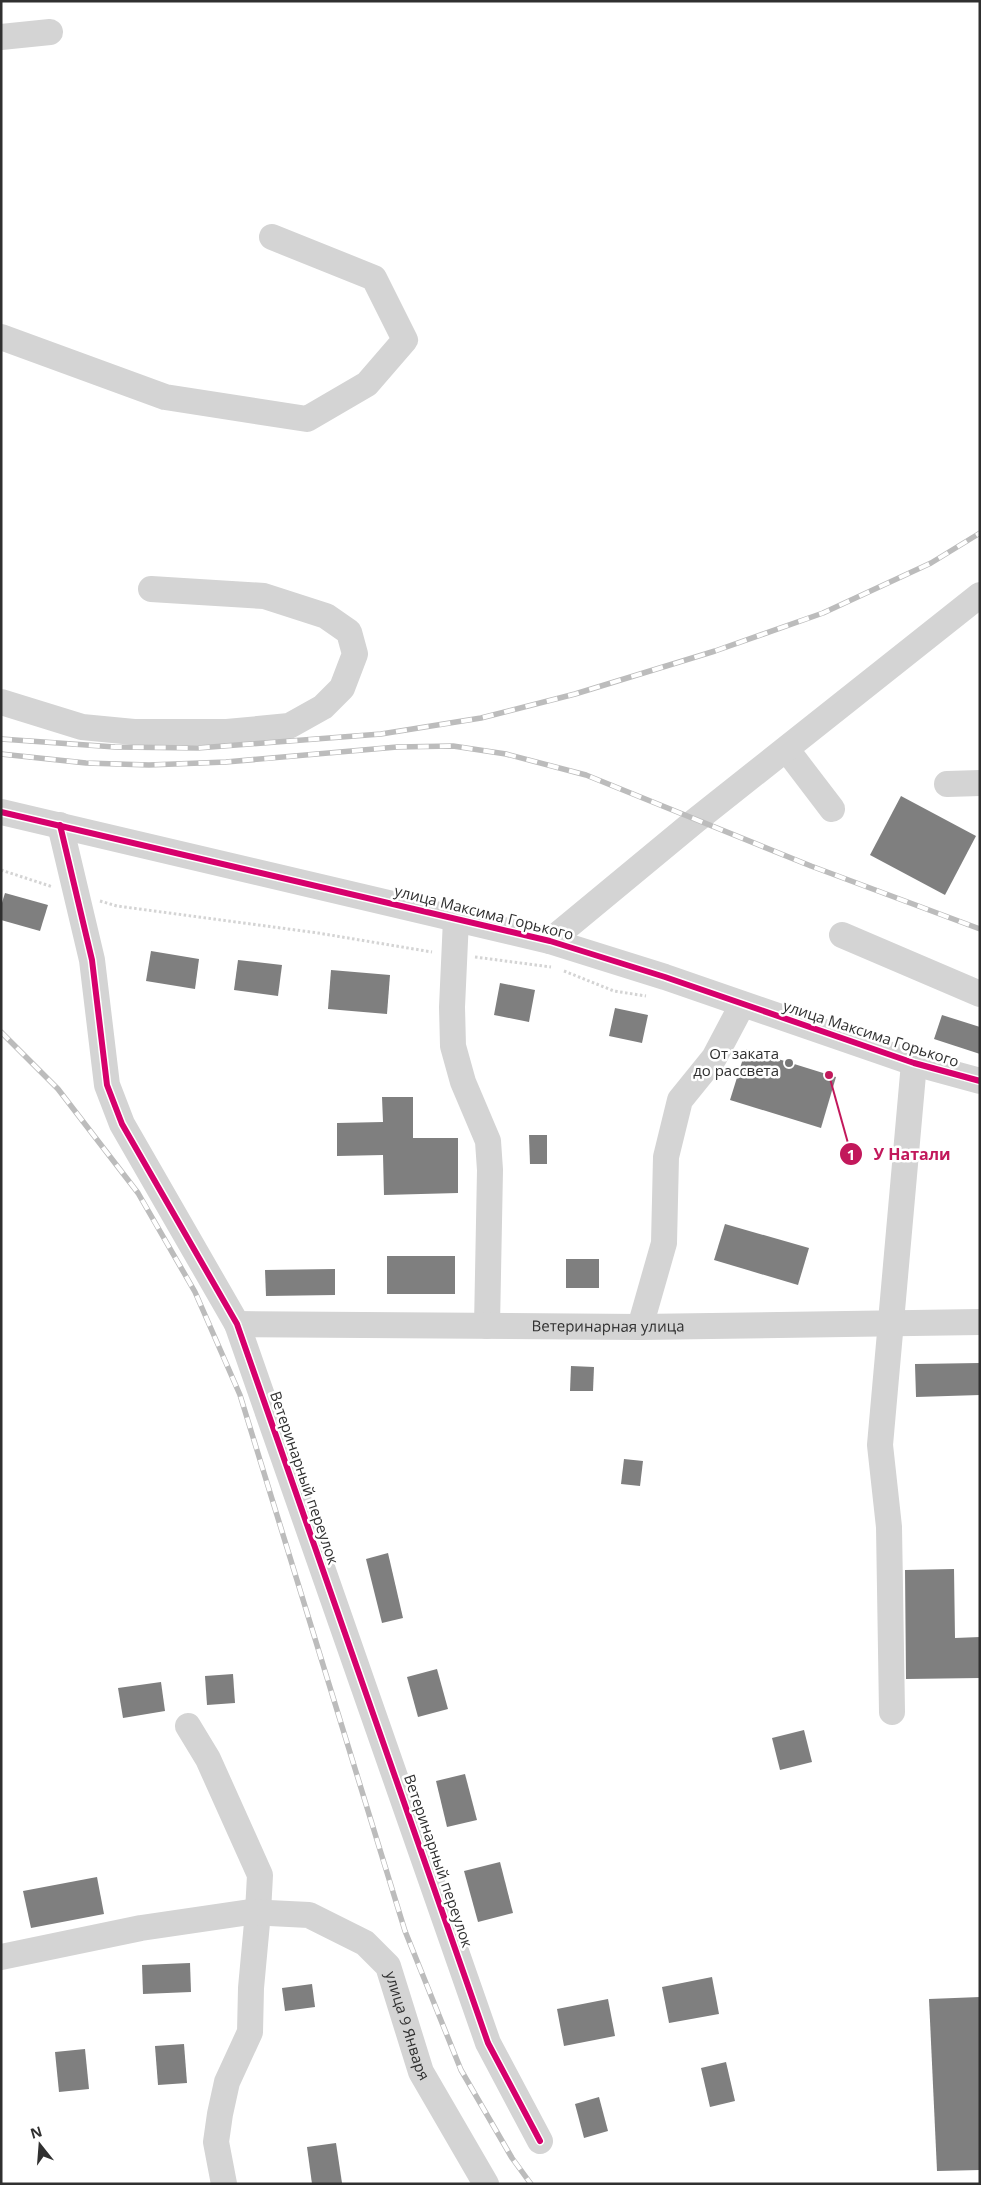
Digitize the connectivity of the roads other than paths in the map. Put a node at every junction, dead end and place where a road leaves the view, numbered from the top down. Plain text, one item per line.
1 (50, 32) dead end
2 (1, 37) edge
3 (272, 237) dead end
4 (1, 337) edge
5 (151, 589) dead end
6 (980, 595) edge
7 (1, 702) edge
8 (787, 750) junction
9 (980, 783) edge
10 (947, 784) dead end
11 (832, 809) dead end
12 (1, 812) edge
13 (60, 826) junction
14 (456, 919) junction
15 (842, 935) dead end
16 (550, 940) junction
17 (980, 994) edge
18 (742, 1005) junction
19 (914, 1063) junction
20 (980, 1081) edge
21 (980, 1322) edge
22 (891, 1323) junction
23 (237, 1324) junction
24 (486, 1326) junction
25 (640, 1327) junction
26 (892, 1712) dead end
27 (188, 1726) dead end
28 (258, 1912) junction
29 (1, 1957) edge
30 (540, 2141) dead end
31 (224, 2184) edge
32 (486, 2184) edge

1 - 2 street
3 - 4 street
5 - 7 street
6 - 8 street
8 - 11 street
8 - 16 street
9 - 10 street
12 - 13 street, улица Максима Горького
13 - 14 street, улица Максима Горького
13 - 23 street, Ветеринарный переулок
14 - 16 street, улица Максима Горького
14 - 24 street
15 - 17 street
16 - 18 street, улица Максима Горького
18 - 19 street, улица Максима Горького
18 - 25 street
19 - 20 street, улица Максима Горького
19 - 22 street
21 - 22 street, Ветеринарная улица
22 - 25 street, Ветеринарная улица
22 - 26 street
23 - 24 street, Ветеринарная улица
23 - 30 street, Ветеринарный переулок
24 - 25 street, Ветеринарная улица
27 - 28 street
28 - 29 street, улица 9 Января
28 - 31 street
28 - 32 street, улица 9 Января

